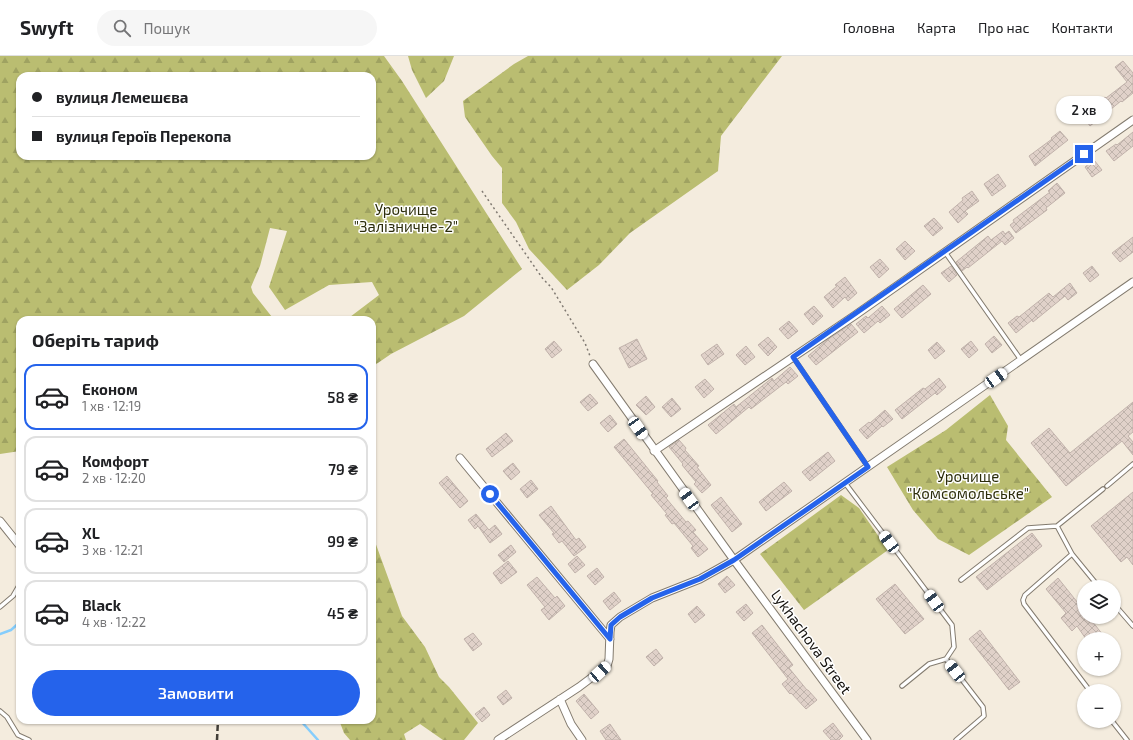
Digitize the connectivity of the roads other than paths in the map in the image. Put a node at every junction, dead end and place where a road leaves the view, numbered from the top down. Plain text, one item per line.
1 (1133, 120) edge
2 (945, 252) junction
3 (1133, 282) edge
4 (793, 357) junction
5 (1021, 360) junction
6 (593, 364) road end
7 (654, 451) junction
8 (460, 458) dead end
9 (1133, 464) edge
10 (868, 467) junction
11 (845, 483) junction
12 (1107, 486) dead end
13 (1103, 489) dead end
14 (0, 521) edge
15 (1057, 526) junction
16 (16, 541) edge
17 (1072, 554) junction
18 (734, 560) junction
19 (961, 580) dead end
20 (1094, 580) edge
21 (16, 592) edge
22 (0, 607) edge
23 (1121, 612) edge
24 (1133, 626) edge
25 (610, 636) junction
26 (946, 659) junction
27 (1085, 684) edge
28 (902, 686) dead end
29 (560, 699) junction
30 (0, 711) edge
31 (1118, 728) edge
32 (29, 740) edge
33 (498, 740) edge
34 (582, 740) edge
35 (867, 740) edge
36 (956, 740) edge
37 (1127, 740) edge

1 - 2 street
2 - 4 street
2 - 5 lane
3 - 5 street
4 - 7 street
4 - 10 lane
5 - 10 street
6 - 7 street, Lykhachova Street
7 - 18 street, Lykhachova Street
8 - 25 street
9 - 12 lane
10 - 11 street
11 - 18 street
11 - 26 lane
13 - 15 lane
14 - 16 street
15 - 17 lane
15 - 19 lane
17 - 20 lane
17 - 27 lane
18 - 25 street
18 - 35 street, Lykhachova Street
21 - 22 lane
23 - 24 lane
25 - 29 street
26 - 28 lane
26 - 36 lane
29 - 33 street
29 - 34 street
30 - 32 lane
31 - 37 lane

